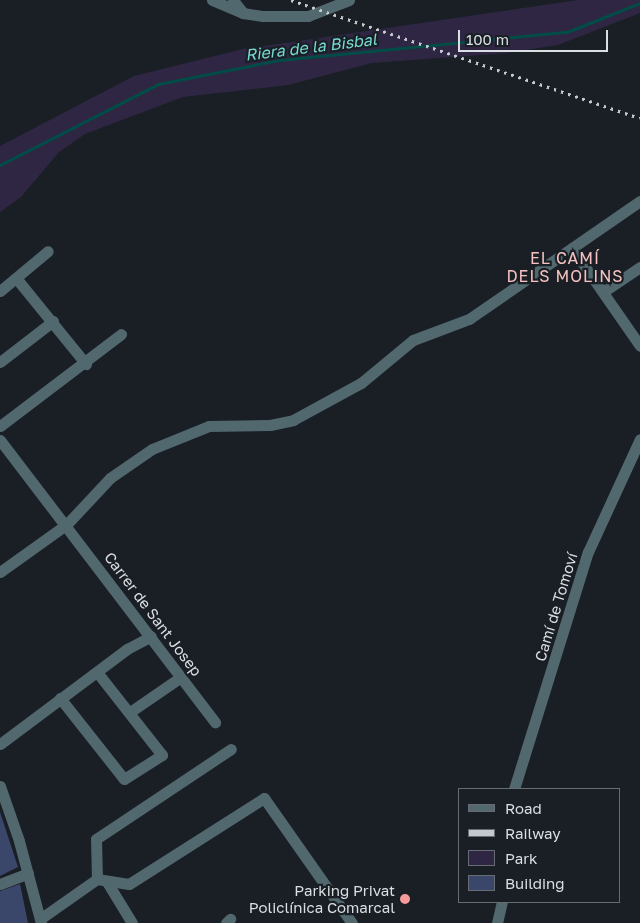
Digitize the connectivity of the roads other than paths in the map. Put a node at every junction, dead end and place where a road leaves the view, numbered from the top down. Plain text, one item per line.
1 (212, 0) edge
2 (233, 0) edge
3 (349, 0) edge
4 (243, 13) junction
5 (640, 201) edge
6 (572, 248) junction
7 (48, 251) dead end
8 (640, 267) edge
9 (16, 278) junction
10 (0, 291) edge
11 (603, 292) junction
12 (53, 321) junction
13 (121, 334) dead end
14 (640, 346) edge
15 (0, 362) edge
16 (86, 364) junction
17 (0, 426) edge
18 (640, 439) edge
19 (0, 440) edge
20 (67, 524) junction
21 (0, 572) edge
22 (151, 636) junction
23 (97, 672) junction
24 (181, 677) junction
25 (60, 698) junction
26 (130, 712) junction
27 (215, 722) dead end
28 (0, 744) edge
29 (232, 749) dead end
30 (0, 786) edge
31 (514, 788) edge
32 (28, 873) junction
33 (102, 881) junction
34 (0, 884) edge
35 (502, 903) edge
36 (41, 921) edge
37 (132, 923) edge
38 (352, 923) edge
39 (497, 923) edge

1 - 4 street
2 - 4 street
3 - 4 street
5 - 6 street
6 - 11 street
6 - 20 street
7 - 9 street
8 - 11 street
9 - 10 street
9 - 12 street
11 - 14 street
12 - 15 street
12 - 16 street
13 - 16 street
16 - 17 street
18 - 31 street, Camí de Tomoví
19 - 20 street, Carrer de Sant Josep
20 - 21 street
20 - 22 street, Carrer de Sant Josep
22 - 23 street
22 - 24 street, Carrer de Sant Josep
23 - 25 street
23 - 26 street
24 - 26 street
24 - 27 street, Carrer de Sant Josep
25 - 26 street
25 - 28 street
29 - 33 street
30 - 32 street
32 - 34 street
32 - 36 street
33 - 36 street
33 - 37 street
33 - 38 street
35 - 39 street

